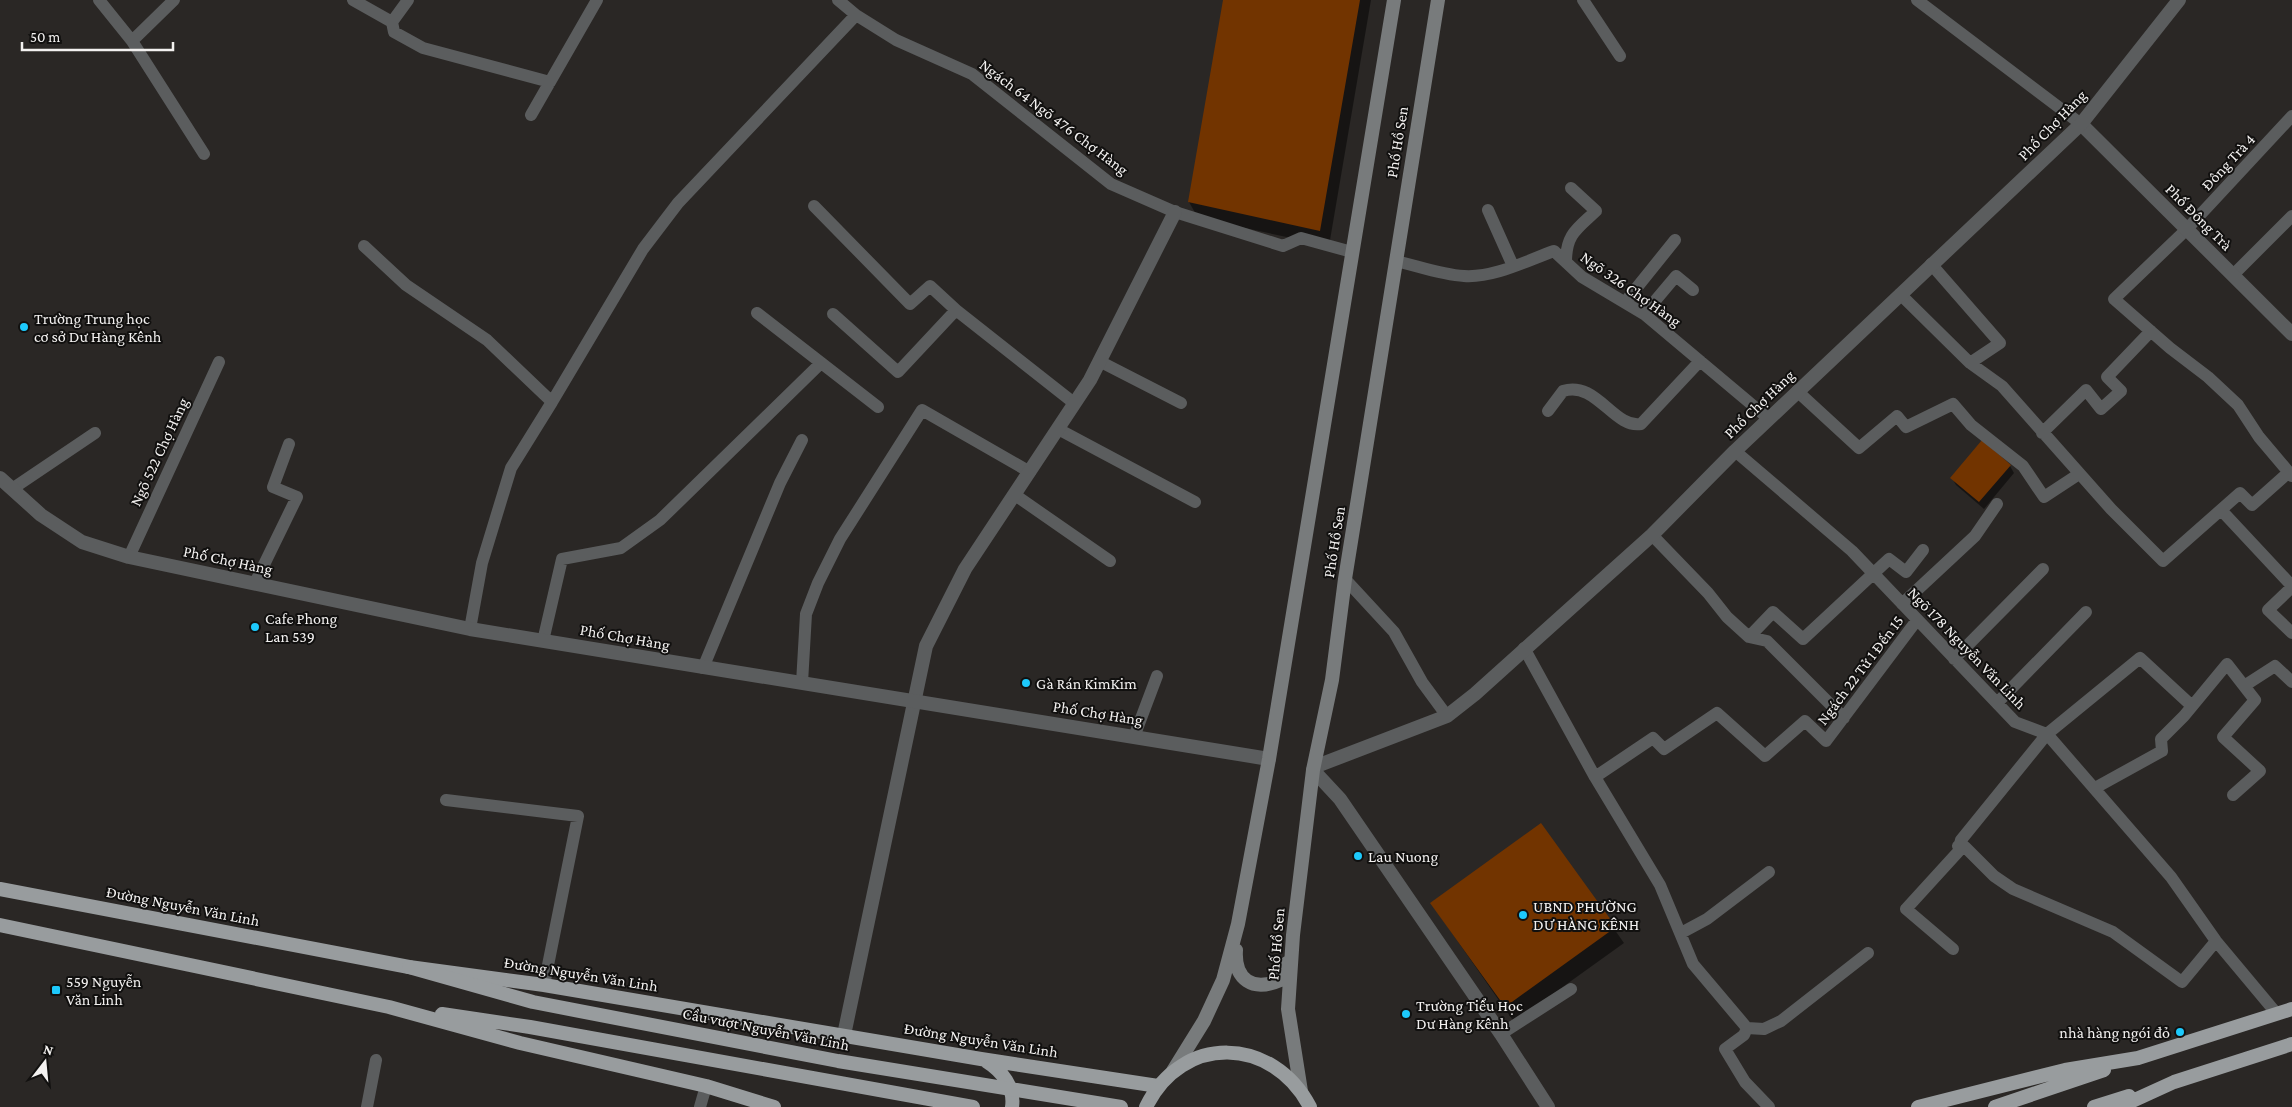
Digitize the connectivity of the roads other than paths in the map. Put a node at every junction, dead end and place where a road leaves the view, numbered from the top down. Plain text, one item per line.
1 (99, 0) edge
2 (174, 0) edge
3 (353, 0) edge
4 (408, 0) edge
5 (597, 0) edge
6 (838, 0) edge
7 (1394, 0) edge
8 (1438, 0) edge
9 (1582, 0) edge
10 (1917, 0) edge
11 (2179, 0) edge
12 (856, 15) junction
13 (392, 22) junction
14 (132, 41) junction
15 (1620, 56) dead end
16 (550, 82) junction
17 (531, 115) dead end
18 (2292, 116) edge
19 (2081, 124) junction
20 (204, 154) dead end
21 (1571, 188) dead end
22 (814, 206) dead end
23 (1488, 210) dead end
24 (1175, 212) junction
25 (2292, 216) edge
26 (2187, 229) junction
27 (1675, 240) dead end
28 (364, 246) dead end
29 (1352, 252) junction
30 (1396, 261) junction
31 (1566, 262) junction
32 (1931, 264) junction
33 (1512, 266) junction
34 (2233, 275) junction
35 (1693, 290) dead end
36 (1900, 294) junction
37 (1626, 301) junction
38 (956, 310) junction
39 (757, 313) dead end
40 (832, 314) dead end
41 (1644, 314) junction
42 (2151, 331) junction
43 (2292, 334) edge
44 (1099, 361) junction
45 (1700, 361) junction
46 (219, 362) dead end
47 (820, 363) junction
48 (1970, 363) junction
49 (1798, 391) junction
50 (552, 402) junction
51 (1181, 402) dead end
52 (1074, 403) junction
53 (878, 407) dead end
54 (1548, 410) dead end
55 (1769, 419) junction
56 (1058, 429) junction
57 (95, 433) dead end
58 (2042, 433) junction
59 (802, 440) dead end
60 (289, 444) dead end
61 (1735, 451) junction
62 (1030, 472) junction
63 (2079, 474) junction
64 (2290, 474) edge
65 (0, 478) edge
66 (12, 489) junction
67 (1014, 494) junction
68 (1196, 502) dead end
69 (1997, 504) dead end
70 (2221, 510) junction
71 (1652, 535) junction
72 (1923, 550) dead end
73 (129, 557) junction
74 (1110, 561) dead end
75 (2043, 569) dead end
76 (1873, 573) junction
77 (1345, 579) junction
78 (255, 583) junction
79 (2292, 586) edge
80 (1902, 604) junction
81 (2086, 612) dead end
82 (1917, 620) junction
83 (470, 629) junction
84 (2292, 633) edge
85 (1749, 637) junction
86 (543, 641) junction
87 (1524, 648) junction
88 (1954, 659) junction
89 (703, 668) junction
90 (1158, 676) dead end
91 (2292, 682) edge
92 (802, 683) junction
93 (2244, 686) junction
94 (916, 701) junction
95 (1997, 704) junction
96 (2192, 706) junction
97 (1447, 716) junction
98 (1844, 718) junction
99 (2047, 734) junction
100 (1134, 737) junction
101 (1269, 760) junction
102 (1314, 769) junction
103 (1595, 777) junction
104 (2095, 788) junction
105 (2233, 795) dead end
106 (446, 800) dead end
107 (1958, 846) junction
108 (1769, 872) dead end
109 (0, 889) edge
110 (1238, 924) junction
111 (0, 925) edge
112 (1682, 934) junction
113 (1293, 935) junction
114 (2216, 941) junction
115 (1953, 949) dead end
116 (1868, 953) dead end
117 (409, 967) junction
118 (544, 985) junction
119 (1571, 989) dead end
120 (390, 1007) junction
121 (2292, 1009) edge
122 (2277, 1014) junction
123 (1747, 1028) junction
124 (1501, 1034) junction
125 (844, 1035) junction
126 (2292, 1044) edge
127 (2138, 1058) junction
128 (982, 1059) junction
129 (376, 1060) dead end
130 (1173, 1072) junction
131 (2174, 1082) junction
132 (706, 1086) junction
133 (1158, 1086) junction
134 (1301, 1091) junction
135 (368, 1107) edge
136 (700, 1107) edge
137 (774, 1107) edge
138 (974, 1107) edge
139 (1012, 1107) edge
140 (1121, 1107) edge
141 (1146, 1107) edge
142 (1310, 1107) edge
143 (1548, 1107) edge
144 (1768, 1107) edge
145 (1918, 1107) edge
146 (1995, 1107) edge
147 (2094, 1107) edge
148 (2119, 1107) edge

1 - 14 lane
2 - 14 lane
3 - 13 lane
4 - 13 lane
5 - 16 lane
6 - 12 lane, Ngách 64 Ngõ 476 Chợ Hàng
7 - 29 main road, Phố Hồ Sen
8 - 30 main road, Phố Hồ Sen
9 - 15 lane
10 - 19 lane
11 - 19 street, Phố Chợ Hàng
12 - 24 lane, Ngách 64 Ngõ 476 Chợ Hàng
12 - 50 lane
13 - 16 lane
14 - 20 lane
16 - 17 lane
18 - 26 lane, Đông Trà 4
19 - 26 street, Phố Đông Trà
19 - 32 street, Phố Chợ Hàng
21 - 31 lane
22 - 38 lane
23 - 33 lane
24 - 29 lane, Ngách 64 Ngõ 476 Chợ Hàng
24 - 44 street
25 - 34 lane
26 - 34 street, Phố Đông Trà
26 - 42 lane, Đông Trà 4
27 - 37 lane
28 - 50 lane
29 - 101 main road, Phố Hồ Sen
30 - 33 lane, Ngõ 326 Chợ Hàng
30 - 77 main road, Phố Hồ Sen
31 - 33 lane, Ngõ 326 Chợ Hàng
31 - 37 lane, Ngõ 326 Chợ Hàng
32 - 36 street, Phố Chợ Hàng
32 - 48 lane
34 - 43 street, Phố Đông Trà
35 - 41 lane
36 - 48 lane
36 - 49 street, Phố Chợ Hàng
37 - 41 lane, Ngõ 326 Chợ Hàng
38 - 40 lane
38 - 52 lane
39 - 47 lane
41 - 45 lane, Ngõ 326 Chợ Hàng
42 - 58 lane
42 - 64 lane
44 - 51 lane
44 - 52 street
45 - 54 lane
45 - 55 lane, Ngõ 326 Chợ Hàng
46 - 73 lane, Ngõ 522 Chợ Hàng
47 - 53 lane
47 - 86 lane
48 - 58 lane
49 - 55 street, Phố Chợ Hàng
49 - 63 lane
50 - 83 lane
52 - 56 street
55 - 61 street, Phố Chợ Hàng
56 - 62 street
56 - 68 lane
57 - 66 lane
58 - 63 lane
59 - 89 lane
60 - 78 lane
61 - 71 street, Phố Chợ Hàng
61 - 76 lane, Ngõ 178 Nguyễn Văn Linh
62 - 67 street
62 - 92 lane
63 - 70 lane
64 - 70 lane
65 - 66 street, Phố Chợ Hàng
66 - 73 street, Phố Chợ Hàng
67 - 74 lane
67 - 94 street
69 - 80 lane
70 - 79 lane
71 - 85 lane
71 - 87 street, Phố Chợ Hàng
72 - 76 lane
73 - 78 street, Phố Chợ Hàng
75 - 88 lane
76 - 80 lane, Ngõ 178 Nguyễn Văn Linh
76 - 85 lane
77 - 97 lane
77 - 102 main road, Phố Hồ Sen
78 - 83 street, Phố Chợ Hàng
79 - 84 lane
80 - 82 lane, Ngõ 178 Nguyễn Văn Linh
81 - 95 lane
82 - 88 lane, Ngõ 178 Nguyễn Văn Linh
82 - 98 lane, Ngách 22 Tử 1 Đến 15
83 - 86 street, Phố Chợ Hàng
85 - 98 lane
86 - 89 street, Phố Chợ Hàng
87 - 97 street, Phố Chợ Hàng
87 - 103 lane
88 - 95 lane, Ngõ 178 Nguyễn Văn Linh
89 - 92 street, Phố Chợ Hàng
90 - 100 lane
91 - 93 lane
92 - 94 street, Phố Chợ Hàng
93 - 96 lane
93 - 105 lane
94 - 100 street, Phố Chợ Hàng
94 - 125 street
95 - 99 lane, Ngõ 178 Nguyễn Văn Linh
96 - 99 lane
96 - 104 lane
97 - 102 street, Phố Chợ Hàng
98 - 103 lane, Ngách 22 Tử 1 Đến 15
99 - 104 lane, Ngõ 178 Nguyễn Văn Linh
99 - 107 lane
100 - 101 street, Phố Chợ Hàng
101 - 110 main road, Phố Hồ Sen
102 - 113 main road, Phố Hồ Sen
102 - 124 street
103 - 112 lane
104 - 114 lane, Ngõ 178 Nguyễn Văn Linh
106 - 118 lane
107 - 114 lane
107 - 115 lane
108 - 112 lane
109 - 117 highway, Đường Nguyễn Văn Linh
110 - 113 main road
110 - 130 main road, Phố Hồ Sen
111 - 120 highway
112 - 123 lane
113 - 134 main road, Phố Hồ Sen
114 - 122 lane, Ngõ 178 Nguyễn Văn Linh
116 - 123 lane
117 - 118 highway, Đường Nguyễn Văn Linh
117 - 140 highway, Cầu vượt Nguyễn Văn Linh, bridge
118 - 125 highway, Đường Nguyễn Văn Linh
119 - 124 lane
120 - 132 highway
120 - 138 highway
121 - 122 highway
122 - 127 highway
123 - 144 lane
124 - 143 street
125 - 128 highway, Đường Nguyễn Văn Linh
126 - 131 highway
127 - 145 highway
127 - 146 highway
128 - 133 highway, Đường Nguyễn Văn Linh
128 - 139 highway
129 - 135 lane
130 - 133 highway
130 - 134 highway
131 - 147 highway
131 - 148 highway
132 - 136 lane
132 - 137 highway
133 - 141 highway
134 - 142 highway

